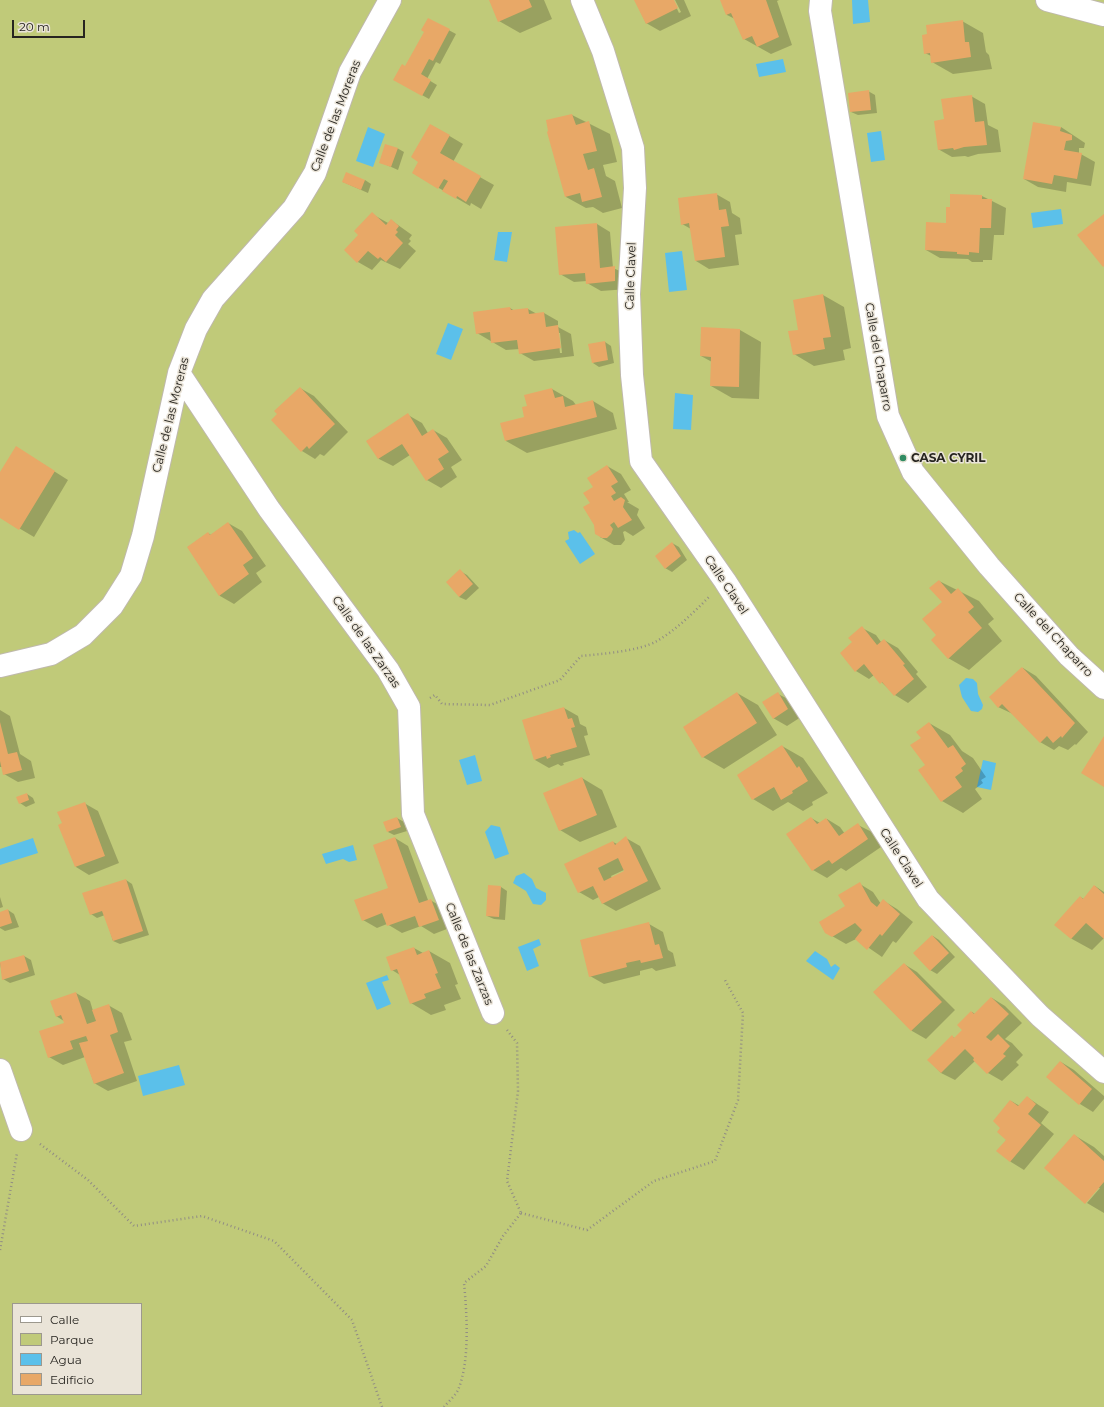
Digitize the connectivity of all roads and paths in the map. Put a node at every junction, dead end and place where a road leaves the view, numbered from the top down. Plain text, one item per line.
1 (390, 0) edge
2 (582, 0) edge
3 (821, 0) edge
4 (1047, 0) edge
5 (1104, 15) edge
6 (179, 373) junction
7 (724, 581) junction
8 (0, 666) edge
9 (1104, 688) edge
10 (409, 707) junction
11 (725, 980) dead end
12 (493, 1013) joint
13 (0, 1070) edge
14 (1104, 1072) edge
15 (21, 1130) junction
16 (521, 1213) junction
17 (0, 1250) edge
18 (382, 1407) edge
19 (444, 1407) edge

1 - 6 street, Calle de las Moreras
2 - 7 street, Calle Clavel
3 - 9 street, Calle del Chaparro
4 - 5 street
6 - 8 street, Calle de las Moreras
6 - 10 street, Calle de las Zarzas
7 - 10 path
7 - 14 street, Calle Clavel
10 - 12 street, Calle de las Zarzas
11 - 16 path
12 - 16 path
13 - 15 street
15 - 17 path
15 - 18 path
16 - 19 path

